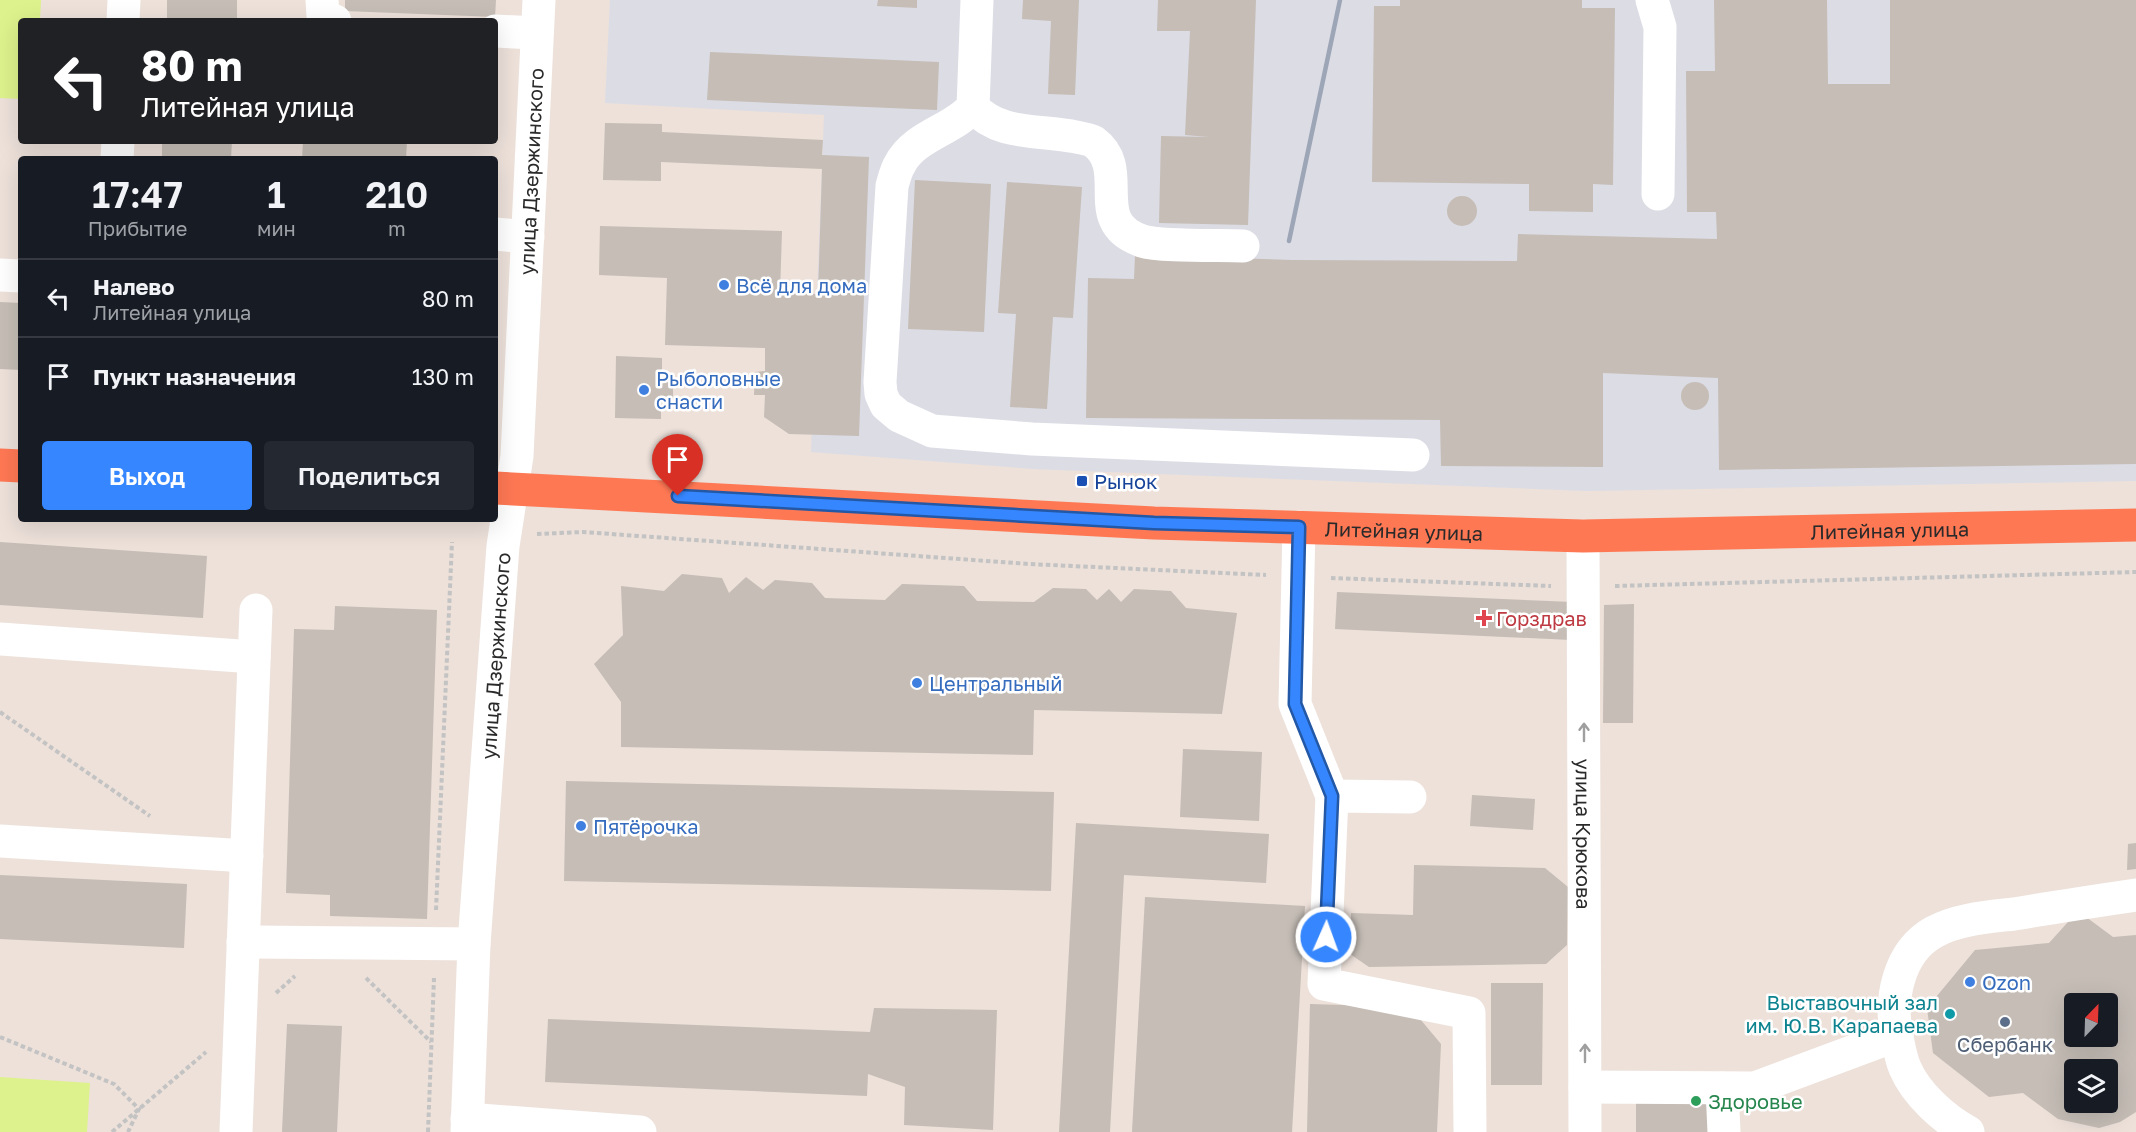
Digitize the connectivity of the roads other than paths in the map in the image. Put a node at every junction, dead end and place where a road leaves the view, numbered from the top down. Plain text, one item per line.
1 (124, 0) edge
2 (322, 0) edge
3 (539, 0) edge
4 (977, 0) edge
5 (1652, 0) edge
6 (123, 18) edge
7 (328, 18) edge
8 (498, 31) edge
9 (537, 33) junction
10 (973, 107) junction
11 (1658, 194) dead end
12 (498, 234) edge
13 (528, 237) junction
14 (1243, 246) dead end
15 (0, 275) edge
16 (18, 276) edge
17 (1413, 455) dead end
18 (0, 465) edge
19 (18, 466) edge
20 (504, 489) edge
21 (2136, 525) edge
22 (1299, 527) junction
23 (1583, 536) junction
24 (256, 610) dead end
25 (0, 639) edge
26 (254, 657) junction
27 (1332, 796) junction
28 (1410, 796) dead end
29 (0, 841) edge
30 (247, 856) junction
31 (2136, 895) edge
32 (243, 942) junction
33 (474, 944) junction
34 (1897, 1035) junction
35 (1585, 1087) junction
36 (1722, 1088) junction
37 (467, 1126) edge
38 (236, 1132) edge
39 (640, 1132) edge
40 (1470, 1132) edge
41 (1585, 1132) edge
42 (1724, 1132) edge
43 (1968, 1132) edge

1 - 6 street
2 - 7 street
3 - 9 street, улица Дзержинского
4 - 10 street
5 - 11 street
8 - 9 street
9 - 13 street, улица Дзержинского
10 - 14 street
10 - 17 street
12 - 13 street
13 - 20 street, улица Дзержинского
15 - 16 street
18 - 19 highway
20 - 22 highway, Литейная улица
20 - 33 street, улица Дзержинского
21 - 23 highway, Литейная улица
22 - 23 highway, Литейная улица
22 - 27 street
35 -> 23 street, улица Крюкова
24 - 26 street
25 - 26 street
26 - 30 street
27 - 28 street
27 - 40 street
29 - 30 street
30 - 32 street
31 - 34 street
32 - 33 street
32 - 38 street
33 - 37 street, улица Дзержинского
34 - 36 street
34 - 43 street
35 - 36 street
35 - 41 street, улица Крюкова
36 - 42 street
37 - 39 street

